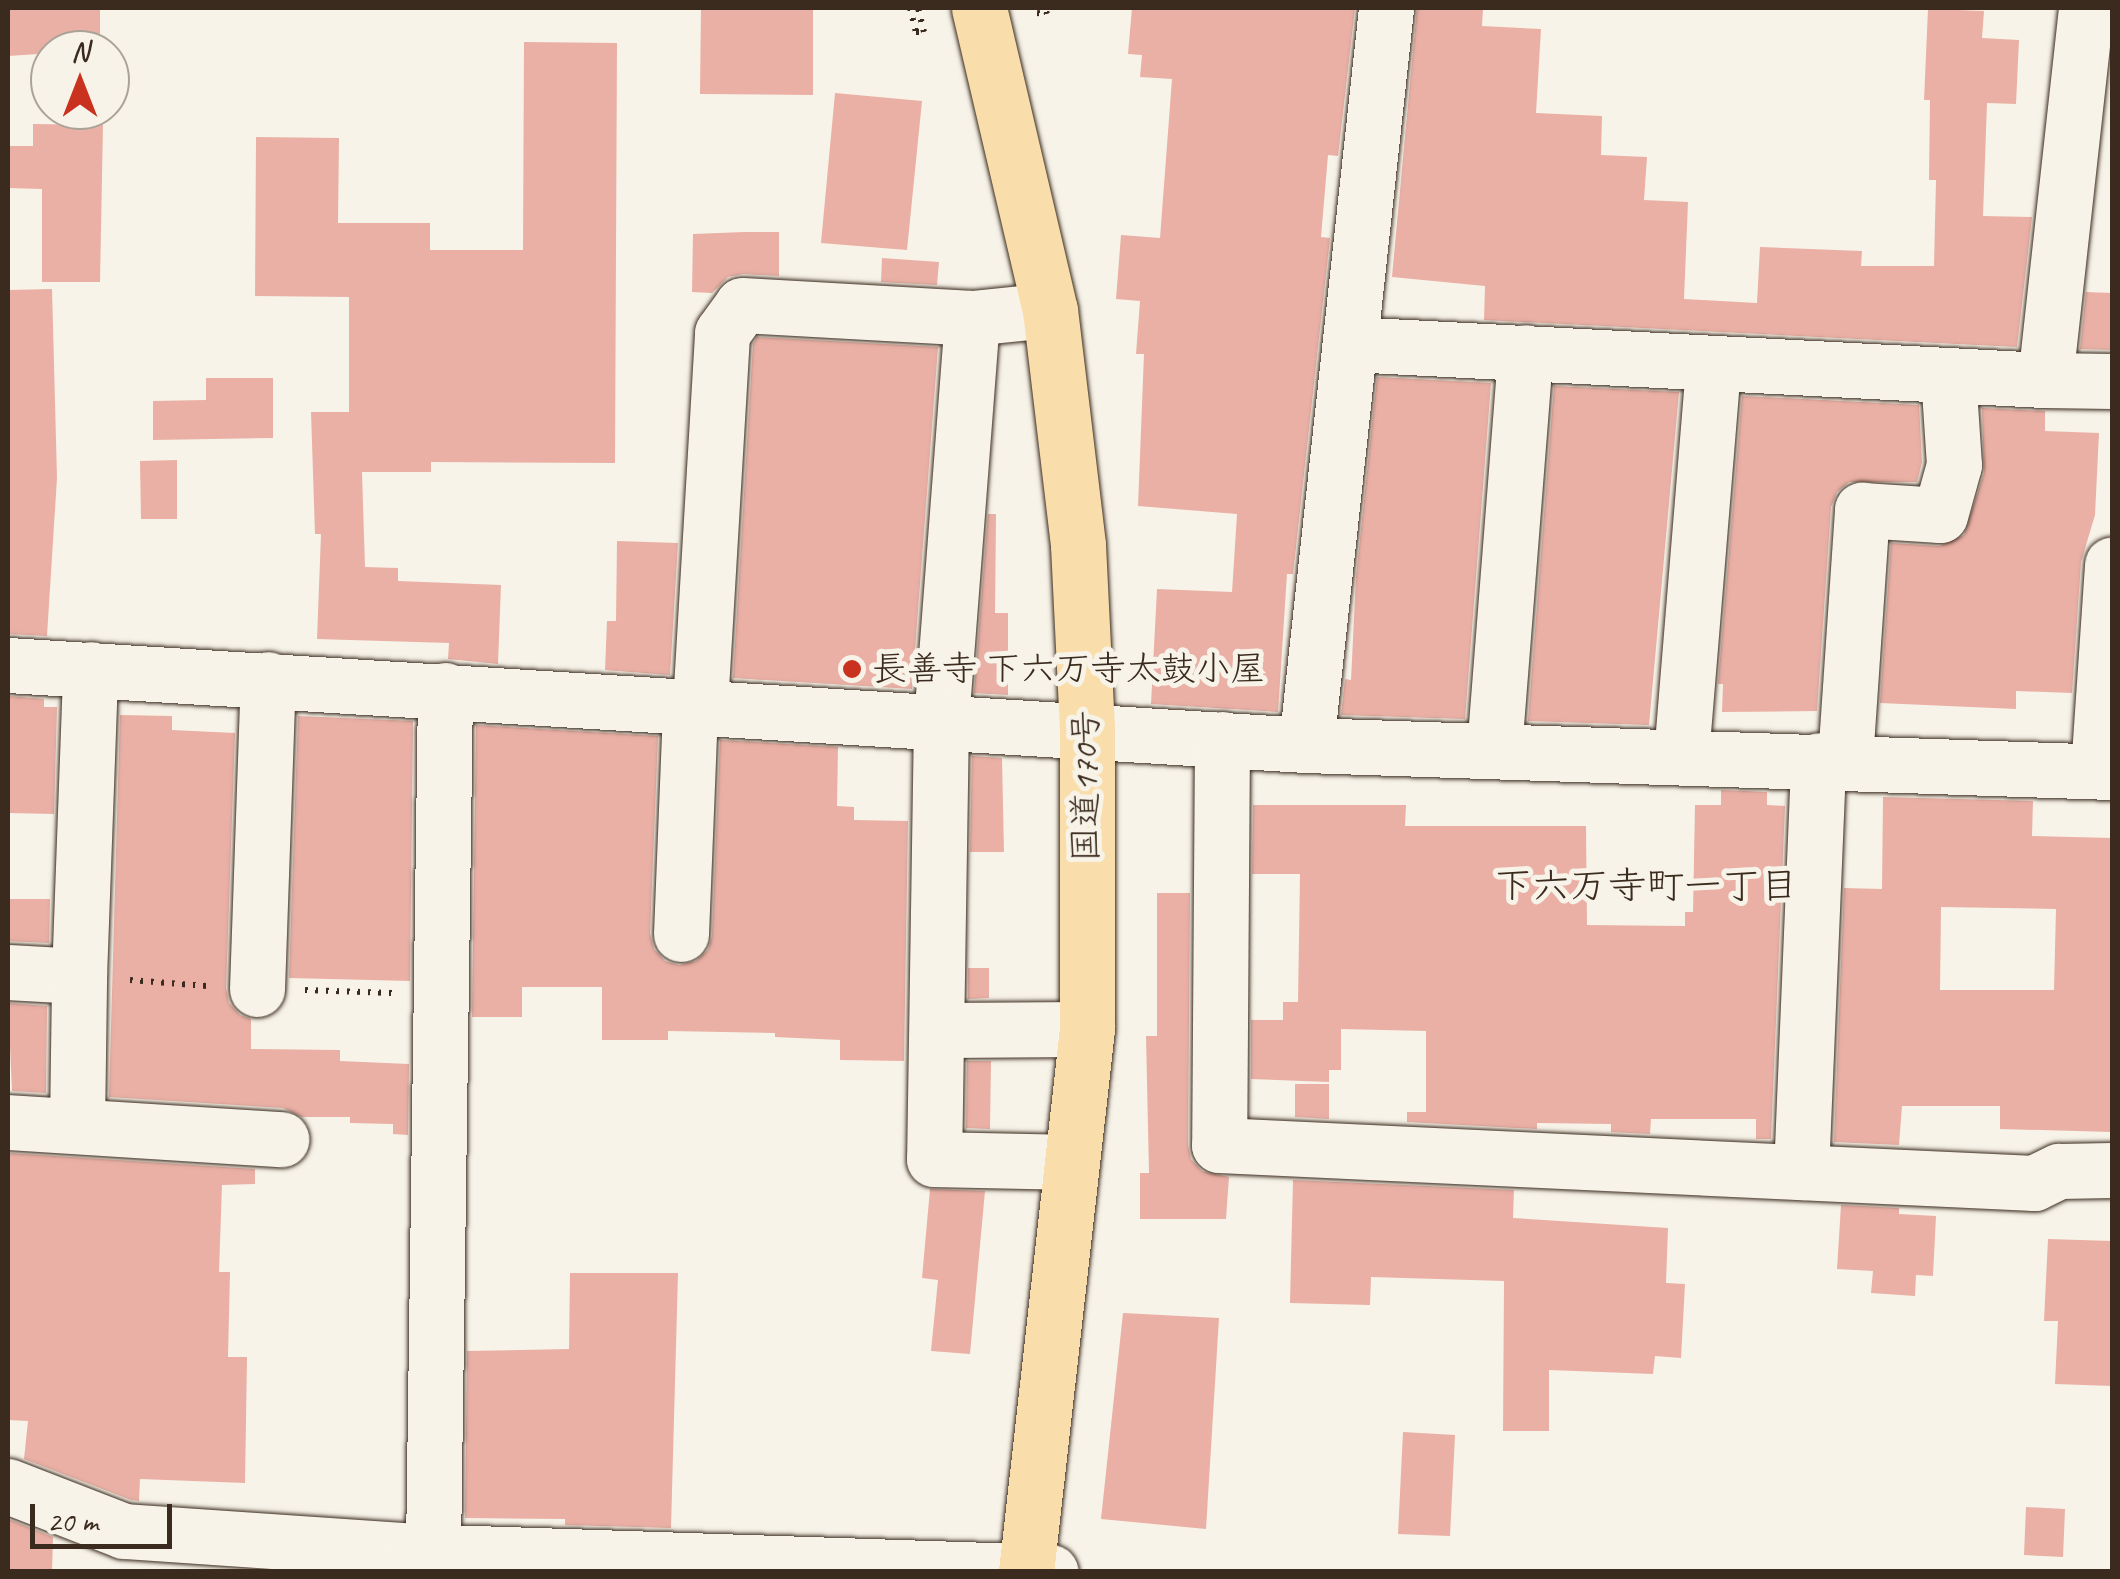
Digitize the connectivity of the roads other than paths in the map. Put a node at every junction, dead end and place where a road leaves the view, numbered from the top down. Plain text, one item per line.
1 (978, 8) edge
2 (1386, 8) edge
3 (2086, 8) edge
4 (1050, 310) junction
5 (972, 318) junction
6 (1350, 344) junction
7 (1525, 352) junction
8 (1713, 363) junction
9 (1948, 375) junction
10 (2045, 380) junction
11 (2112, 381) edge
12 (2112, 564) edge
13 (8, 665) edge
14 (90, 669) junction
15 (268, 680) junction
16 (445, 690) junction
17 (695, 705) junction
18 (940, 720) junction
19 (1087, 728) junction
20 (1222, 739) junction
21 (1306, 745) junction
22 (1494, 750) junction
23 (1681, 756) junction
24 (1832, 760) junction
25 (2106, 771) edge
26 (681, 934) dead end
27 (8, 972) edge
28 (79, 976) junction
29 (257, 989) dead end
30 (1087, 1029) junction
31 (938, 1030) junction
32 (8, 1122) edge
33 (77, 1126) junction
34 (280, 1139) dead end
35 (1072, 1162) junction
36 (2112, 1170) edge
37 (1801, 1172) junction
38 (8, 1486) edge
39 (420, 1557) edge
40 (1035, 1570) edge

1 - 4 highway, 国道170号
2 - 6 street
3 - 10 street
4 - 5 street
4 - 19 highway, 国道170号
5 - 17 street
5 - 18 street
6 - 7 street
6 - 21 street
7 - 8 street
7 - 22 street
8 - 9 street
8 - 23 street
9 - 10 street
9 - 24 street
10 - 11 street
12 - 25 street
13 - 14 street
14 - 15 street
14 - 28 street
15 - 16 street
15 - 29 street
16 - 17 street
16 - 39 street
17 - 18 street
17 - 26 street
18 - 19 street
18 - 31 street
19 - 20 street
19 - 30 highway, 国道170号
20 - 21 street
20 - 37 street
21 - 22 street
22 - 23 street
23 - 24 street
24 - 25 street
24 - 37 street
27 - 28 street
28 - 33 street
30 - 31 street
30 - 35 highway, 国道170号
31 - 35 street
32 - 33 street
33 - 34 street
35 - 40 highway, 国道170号
36 - 37 street
38 - 39 street
39 - 40 street

